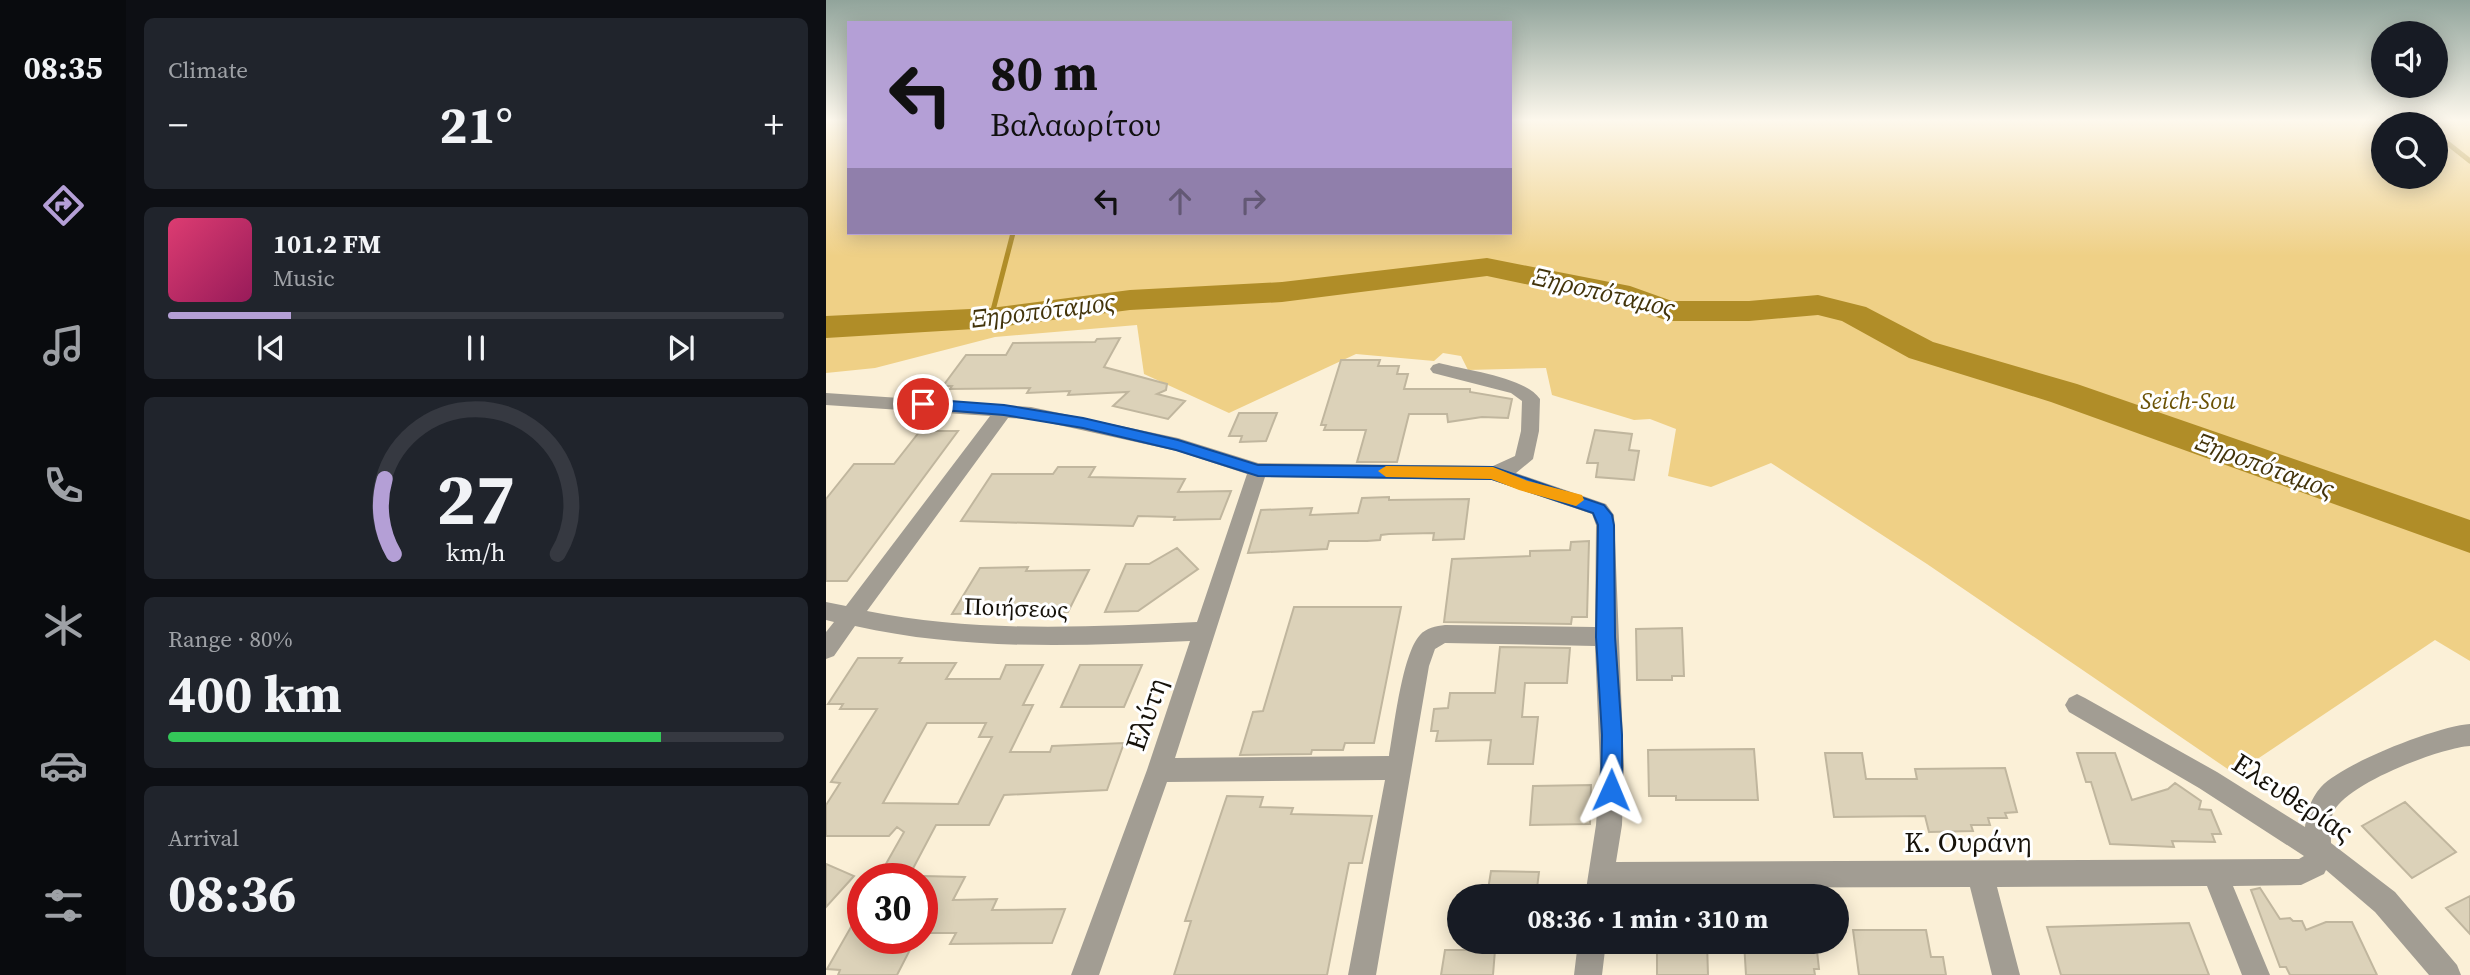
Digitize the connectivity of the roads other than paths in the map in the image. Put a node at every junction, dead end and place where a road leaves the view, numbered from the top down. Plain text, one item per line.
1 (1439, 369) dead end
2 (826, 399) edge
3 (1004, 410) junction
4 (1258, 470) junction
5 (1493, 473) junction
6 (826, 611) edge
7 (851, 616) junction
8 (1206, 631) junction
9 (1606, 637) junction
10 (826, 649) edge
11 (2077, 705) dead end
12 (2470, 734) edge
13 (1399, 768) junction
14 (1159, 770) junction
15 (2318, 849) junction
16 (2216, 873) junction
17 (1980, 874) junction
18 (1600, 884) edge
19 (1663, 884) edge
20 (1591, 954) edge
21 (1085, 975) edge
22 (1362, 975) edge
23 (1588, 975) edge
24 (2006, 975) edge
25 (2256, 975) edge
26 (2447, 975) edge

1 - 5 street
2 - 3 street
3 - 4 street
3 - 7 street
4 - 5 street
4 - 8 street, Ελύτη
5 - 9 street
6 - 7 street, Ποιήσεως
7 - 8 street, Ποιήσεως
7 - 10 street
8 - 14 street, Ελύτη
9 - 13 street
9 - 18 street
11 - 15 street, Ελευθερίας
12 - 15 street
13 - 14 street
13 - 22 street
14 - 21 street, Ελύτη
15 - 16 street, Κ. Ουράνη
15 - 26 street, Ελευθερίας
16 - 17 street, Κ. Ουράνη
16 - 25 street
17 - 19 street, Κ. Ουράνη
17 - 24 street
20 - 23 street

